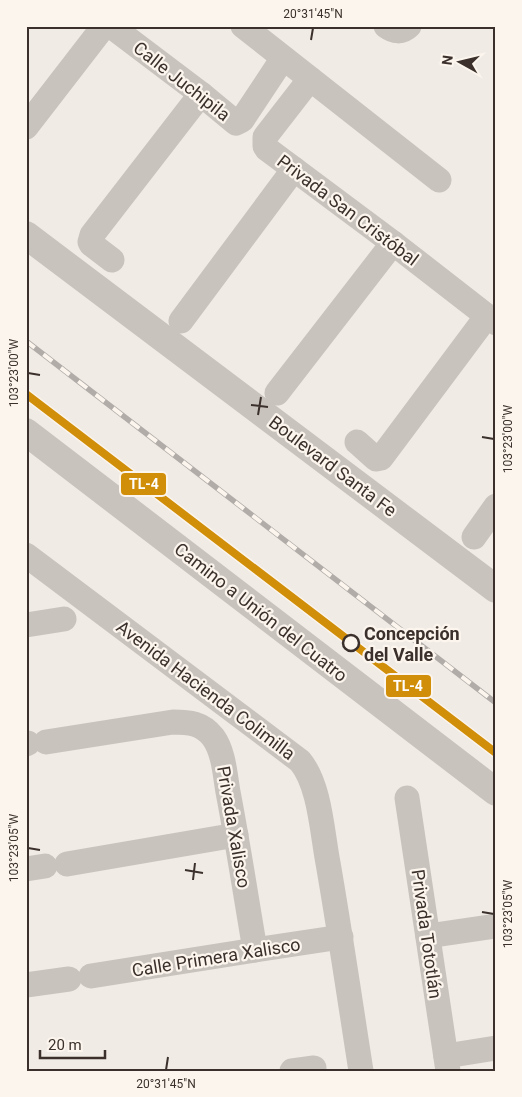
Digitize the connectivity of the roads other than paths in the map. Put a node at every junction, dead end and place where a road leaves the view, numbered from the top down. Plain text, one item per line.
1 (104, 26) edge
2 (111, 26) edge
3 (243, 26) edge
4 (283, 58) junction
5 (310, 79) junction
6 (202, 94) junction
7 (26, 127) edge
8 (294, 169) junction
9 (439, 180) dead end
10 (26, 235) edge
11 (394, 243) junction
12 (112, 260) dead end
13 (491, 320) edge
14 (181, 321) dead end
15 (277, 393) dead end
16 (26, 432) edge
17 (357, 442) dead end
18 (496, 506) edge
19 (474, 537) dead end
20 (26, 555) edge
21 (496, 589) edge
22 (64, 619) dead end
23 (26, 624) edge
24 (33, 743) edge
25 (496, 792) edge
26 (407, 798) dead end
27 (236, 836) junction
28 (46, 866) edge
29 (496, 926) edge
30 (428, 936) junction
31 (341, 937) junction
32 (255, 950) junction
33 (26, 985) edge
34 (496, 1048) edge
35 (447, 1063) edge
36 (361, 1071) edge

1 - 7 street
2 - 6 street, Calle Juchipila
3 - 4 street
4 - 5 street
4 - 6 street, Calle Juchipila
5 - 8 street, Privada San Cristóbal
5 - 9 street
6 - 12 street
8 - 11 street, Privada San Cristóbal
8 - 14 street
10 - 21 street, Boulevard Santa Fe
11 - 13 street, Privada San Cristóbal
11 - 15 street
13 - 17 street
16 - 25 street, Camino a Unión del Cuatro
18 - 19 street
20 - 31 street, Avenida Hacienda Colimilla
22 - 23 street
24 - 27 street, Privada Xalisco
26 - 30 street, Privada Tototlán
27 - 28 street
27 - 32 street, Privada Xalisco
29 - 30 street
30 - 35 street, Privada Tototlán
31 - 32 street, Calle Primera Xalisco
31 - 36 street, Avenida Hacienda Colimilla
32 - 33 street, Calle Primera Xalisco
34 - 35 street

